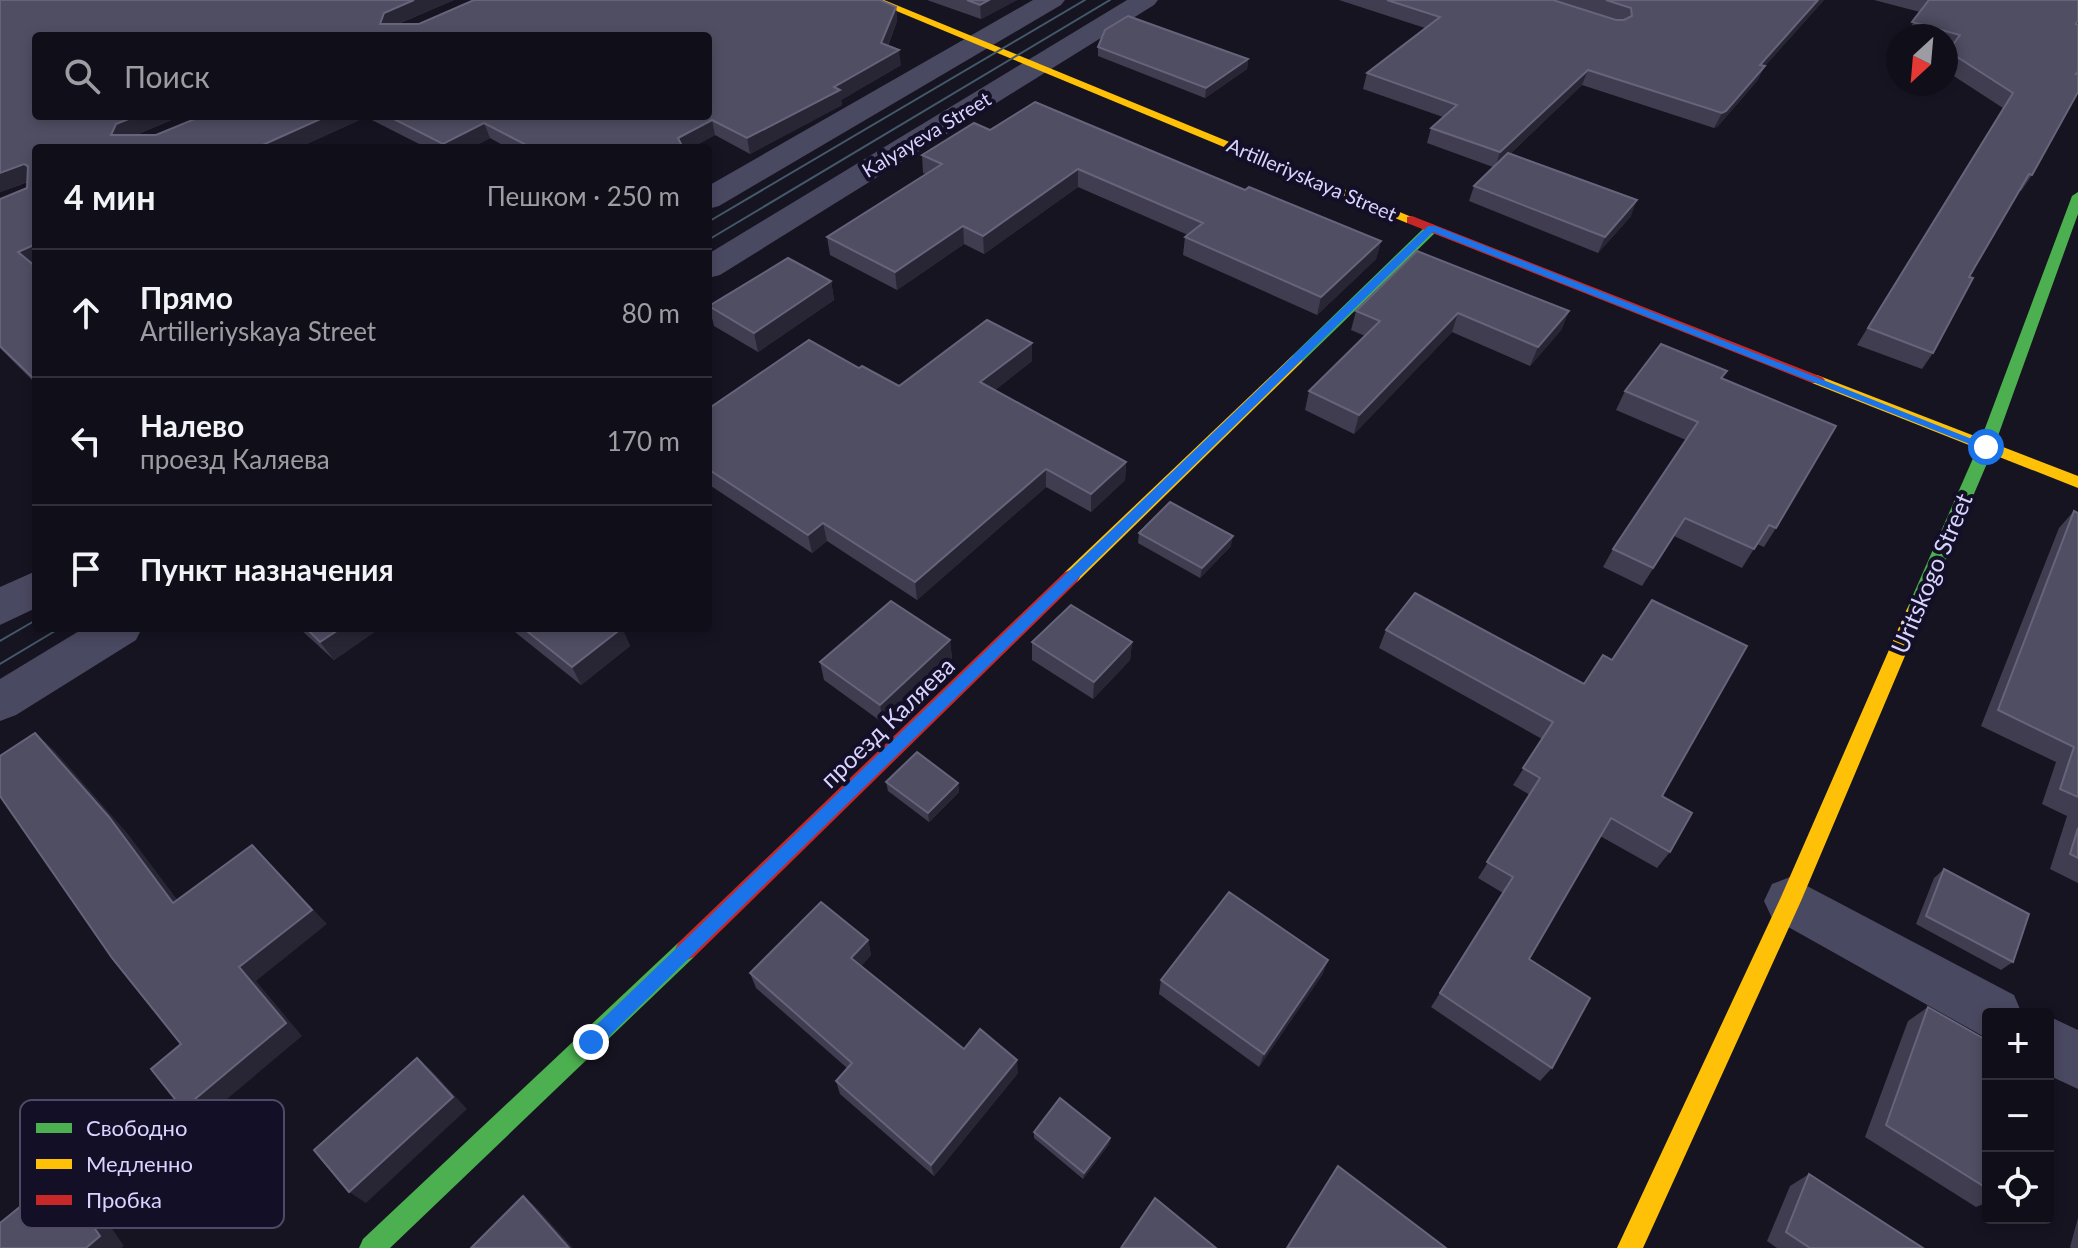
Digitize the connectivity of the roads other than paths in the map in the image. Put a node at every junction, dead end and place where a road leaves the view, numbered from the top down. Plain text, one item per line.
1 (875, 0) edge
2 (1052, 0) edge
3 (1145, 0) edge
4 (980, 41) junction
5 (1039, 65) junction
6 (2078, 196) edge
7 (712, 197) edge
8 (1432, 228) junction
9 (712, 266) edge
10 (1986, 447) junction
11 (2078, 482) edge
12 (32, 589) edge
13 (0, 608) edge
14 (114, 632) edge
15 (0, 702) edge
16 (1790, 901) junction
17 (1983, 1008) edge
18 (2054, 1047) edge
19 (2078, 1061) edge
20 (372, 1248) edge
21 (1630, 1248) edge

1 - 4 street
2 - 4 street
3 - 5 street, Kalyayeva Street
4 - 5 street, Artilleriyskaya Street
4 - 7 street
5 - 8 street, Artilleriyskaya Street
5 - 9 street, Kalyayeva Street
6 - 10 street, Uritskogo Street
8 - 10 street, Artilleriyskaya Street
8 - 20 street, проезд Каляева
10 - 11 street, Artilleriyskaya Street
10 - 16 street, Uritskogo Street
12 - 13 street
14 - 15 street
16 - 17 street
16 - 21 street, Uritskogo Street
18 - 19 street

